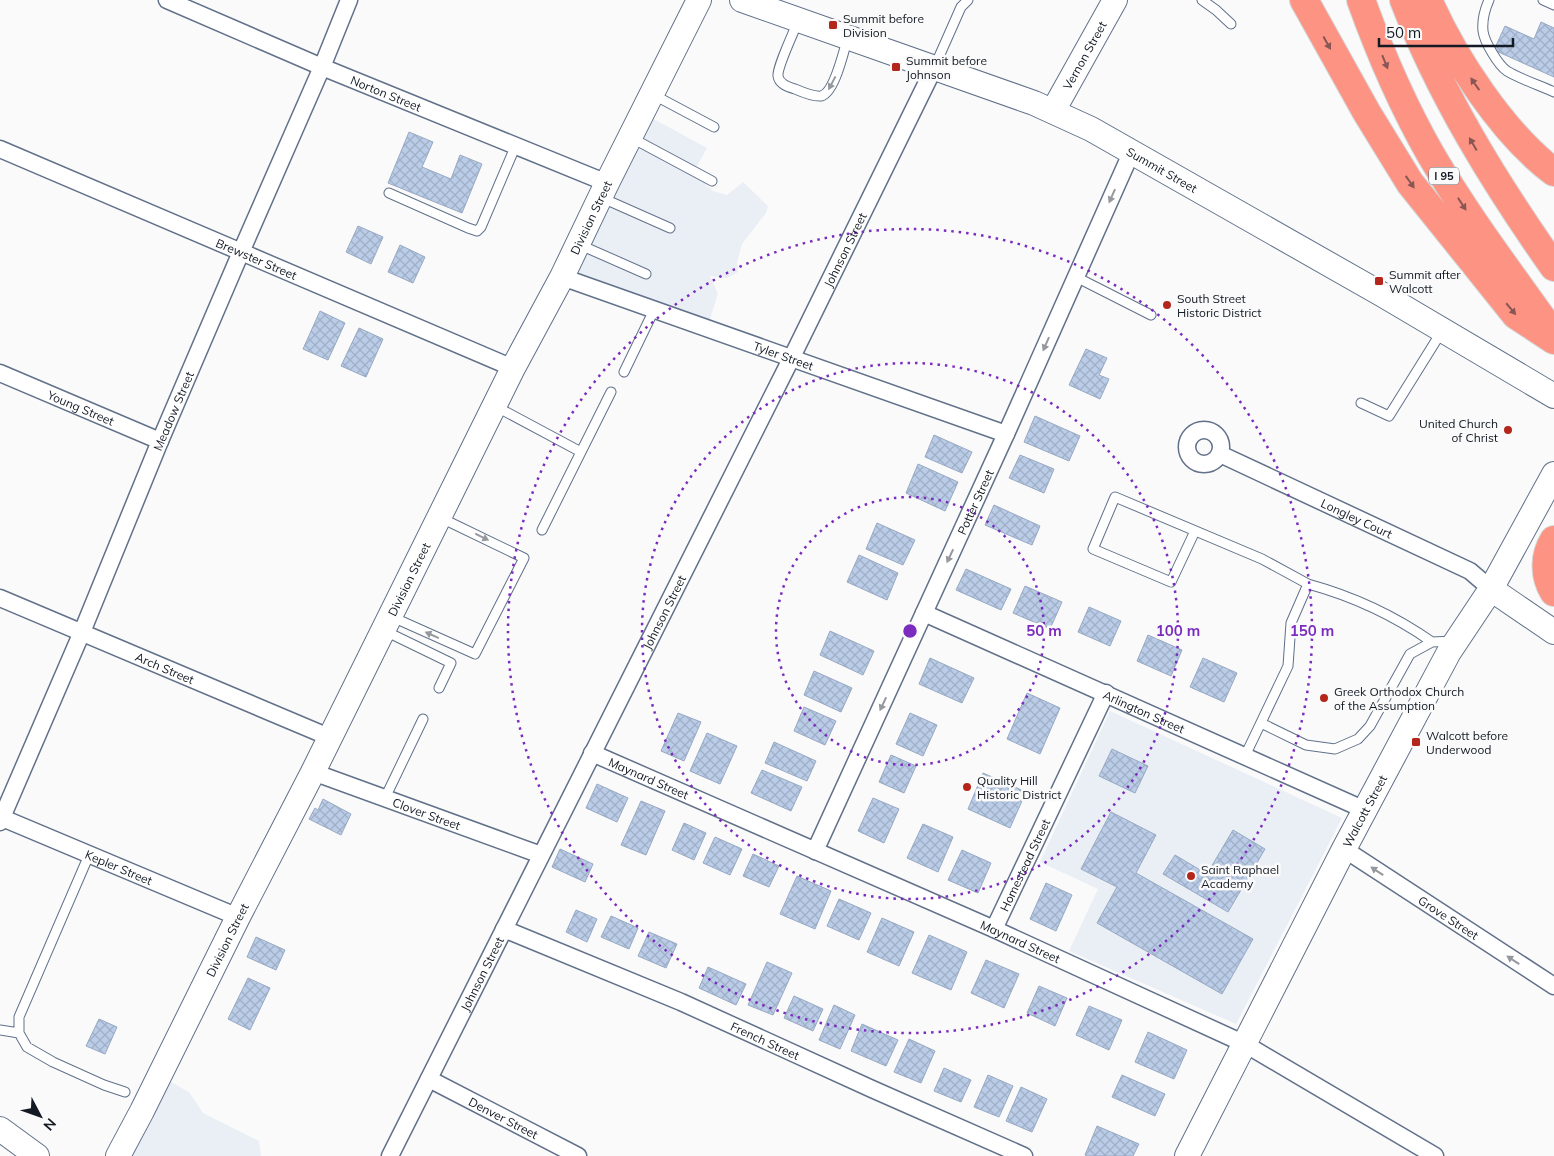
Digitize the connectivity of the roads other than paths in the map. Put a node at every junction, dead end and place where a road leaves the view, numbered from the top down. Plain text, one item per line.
1 (166, 0) edge
2 (349, 0) edge
3 (699, 0) edge
4 (742, 0) edge
5 (968, 0) edge
6 (1115, 0) edge
7 (1202, 0) edge
8 (1304, 0) edge
9 (1361, 0) edge
10 (1404, 0) edge
11 (1428, 0) edge
12 (1489, 0) edge
13 (1543, 0) edge
14 (1554, 5) edge
15 (798, 20) junction
16 (1231, 24) dead end
17 (848, 37) junction
18 (322, 67) junction
19 (934, 68) junction
20 (1554, 92) edge
21 (652, 94) junction
22 (1052, 111) junction
23 (714, 127) dead end
24 (630, 137) junction
25 (516, 145) junction
26 (0, 149) edge
27 (1132, 152) junction
28 (1554, 172) edge
29 (712, 180) dead end
30 (603, 190) junction
31 (389, 193) dead end
32 (670, 228) dead end
33 (578, 244) junction
34 (241, 252) junction
35 (1554, 267) edge
36 (646, 274) dead end
37 (562, 276) junction
38 (1076, 277) junction
39 (654, 310) junction
40 (1151, 315) dead end
41 (1442, 330) junction
42 (1554, 336) edge
43 (1554, 340) edge
44 (791, 359) junction
45 (513, 368) junction
46 (624, 372) dead end
47 (0, 373) edge
48 (611, 392) dead end
49 (1554, 396) edge
50 (1361, 403) dead end
51 (494, 406) junction
52 (1006, 434) junction
53 (160, 441) junction
54 (581, 452) junction
55 (1220, 454) dead end
56 (1554, 474) edge
57 (439, 517) junction
58 (542, 530) dead end
59 (1195, 531) junction
60 (1554, 540) edge
61 (1308, 584) junction
62 (1491, 589) junction
63 (1554, 592) edge
64 (0, 598) edge
65 (924, 613) junction
66 (386, 623) junction
67 (82, 632) junction
68 (1554, 632) edge
69 (1456, 641) junction
70 (1432, 642) junction
71 (439, 688) dead end
72 (1106, 693) junction
73 (423, 719) dead end
74 (1261, 723) junction
75 (329, 737) junction
76 (592, 752) junction
77 (1245, 756) junction
78 (313, 772) junction
79 (385, 798) junction
80 (1365, 810) junction
81 (1, 819) edge
82 (1344, 849) junction
83 (815, 851) junction
84 (90, 855) junction
85 (541, 855) junction
86 (238, 917) junction
87 (994, 928) junction
88 (504, 929) junction
89 (1554, 986) edge
90 (0, 1030) edge
91 (19, 1033) junction
92 (1245, 1044) junction
93 (428, 1079) junction
94 (125, 1092) dead end
95 (0, 1128) edge
96 (37, 1156) edge
97 (118, 1156) edge
98 (390, 1156) edge
99 (578, 1156) edge
100 (1024, 1156) edge
101 (1187, 1156) edge
102 (1435, 1156) edge

1 - 18 street, Norton Street
2 - 18 street, Meadow Street
3 - 21 main road, Division Street
4 - 15 main road, Summit Street
5 - 19 lane
6 - 22 main road, Vernon Street
7 - 16 lane
8 -> 43 highway
9 -> 42 highway, I 95
35 -> 10 highway
28 -> 11 highway
12 - 20 lane
13 - 14 lane
15 - 17 main road, Summit Street
17 -> 15 lane
17 - 19 main road, Summit Street
18 - 25 street, Norton Street
18 - 34 street, Meadow Street
19 - 22 main road, Summit Street
19 - 44 street, Johnson Street
21 - 23 lane
21 - 24 main road, Division Street
22 - 27 main road, Summit Street
24 - 29 lane
24 - 30 main road, Division Street
25 - 30 street, Norton Street
25 - 31 lane
26 - 34 street, Brewster Street
27 -> 38 street, Potter Street
27 - 41 main road, Summit Street
30 - 32 lane
30 - 33 main road, Division Street
33 - 36 lane
33 - 37 main road, Division Street
34 - 45 street, Brewster Street
34 - 53 street, Meadow Street
37 - 39 street, Tyler Street
37 - 45 main road, Division Street
38 - 40 lane
38 -> 52 street, Potter Street
39 - 44 street, Tyler Street
39 - 46 lane
41 - 49 main road, Summit Street
41 - 50 lane
44 - 52 street, Tyler Street
44 - 76 street, Johnson Street
45 - 51 main road, Division Street
47 - 53 street, Young Street
48 - 54 lane
51 - 54 lane
51 - 57 main road, Division Street
52 -> 65 street, Potter Street
53 - 67 street, Meadow Street
54 - 58 lane
55 - 62 street, Longley Court
56 - 62 main road, Walcott Street
57 - 66 main road, Division Street
57 -> 66 lane
59 - 59 lane
59 - 61 lane
60 - 63 highway
61 - 70 lane
61 - 74 lane
62 - 68 main road
62 - 69 main road, Walcott Street
64 - 67 street, Arch Street
65 - 72 street, Arlington Street
65 -> 83 street, Potter Street
66 - 71 lane
66 - 75 main road, Division Street
67 - 75 street, Arch Street
67 - 81 street, Meadow Street
69 - 70 lane
69 - 80 main road, Walcott Street
70 - 74 lane
72 - 77 street, Arlington Street
72 - 87 street, Homestead Street
73 - 79 lane
74 - 77 lane
75 - 78 main road, Division Street
76 - 83 street, Maynard Street
76 - 85 street, Johnson Street
77 - 80 street, Arlington Street
78 - 79 street, Clover Street
78 - 86 main road, Division Street
79 - 85 street, Clover Street
80 - 82 main road, Walcott Street
81 - 84 street, Kepler Street
89 -> 82 street, Grove Street
82 - 92 main road, Walcott Street
83 - 87 street, Maynard Street
84 - 86 street, Kepler Street
84 - 91 lane
85 - 88 street, Johnson Street
86 - 97 main road, Division Street
87 - 92 street, Maynard Street
88 - 93 street, Johnson Street
88 - 100 street, French Street
90 - 91 lane
91 - 94 lane
92 - 101 main road, Walcott Street
92 - 102 street, Maynard Street
93 - 98 street, Johnson Street
93 - 99 street, Denver Street
95 - 96 main road

